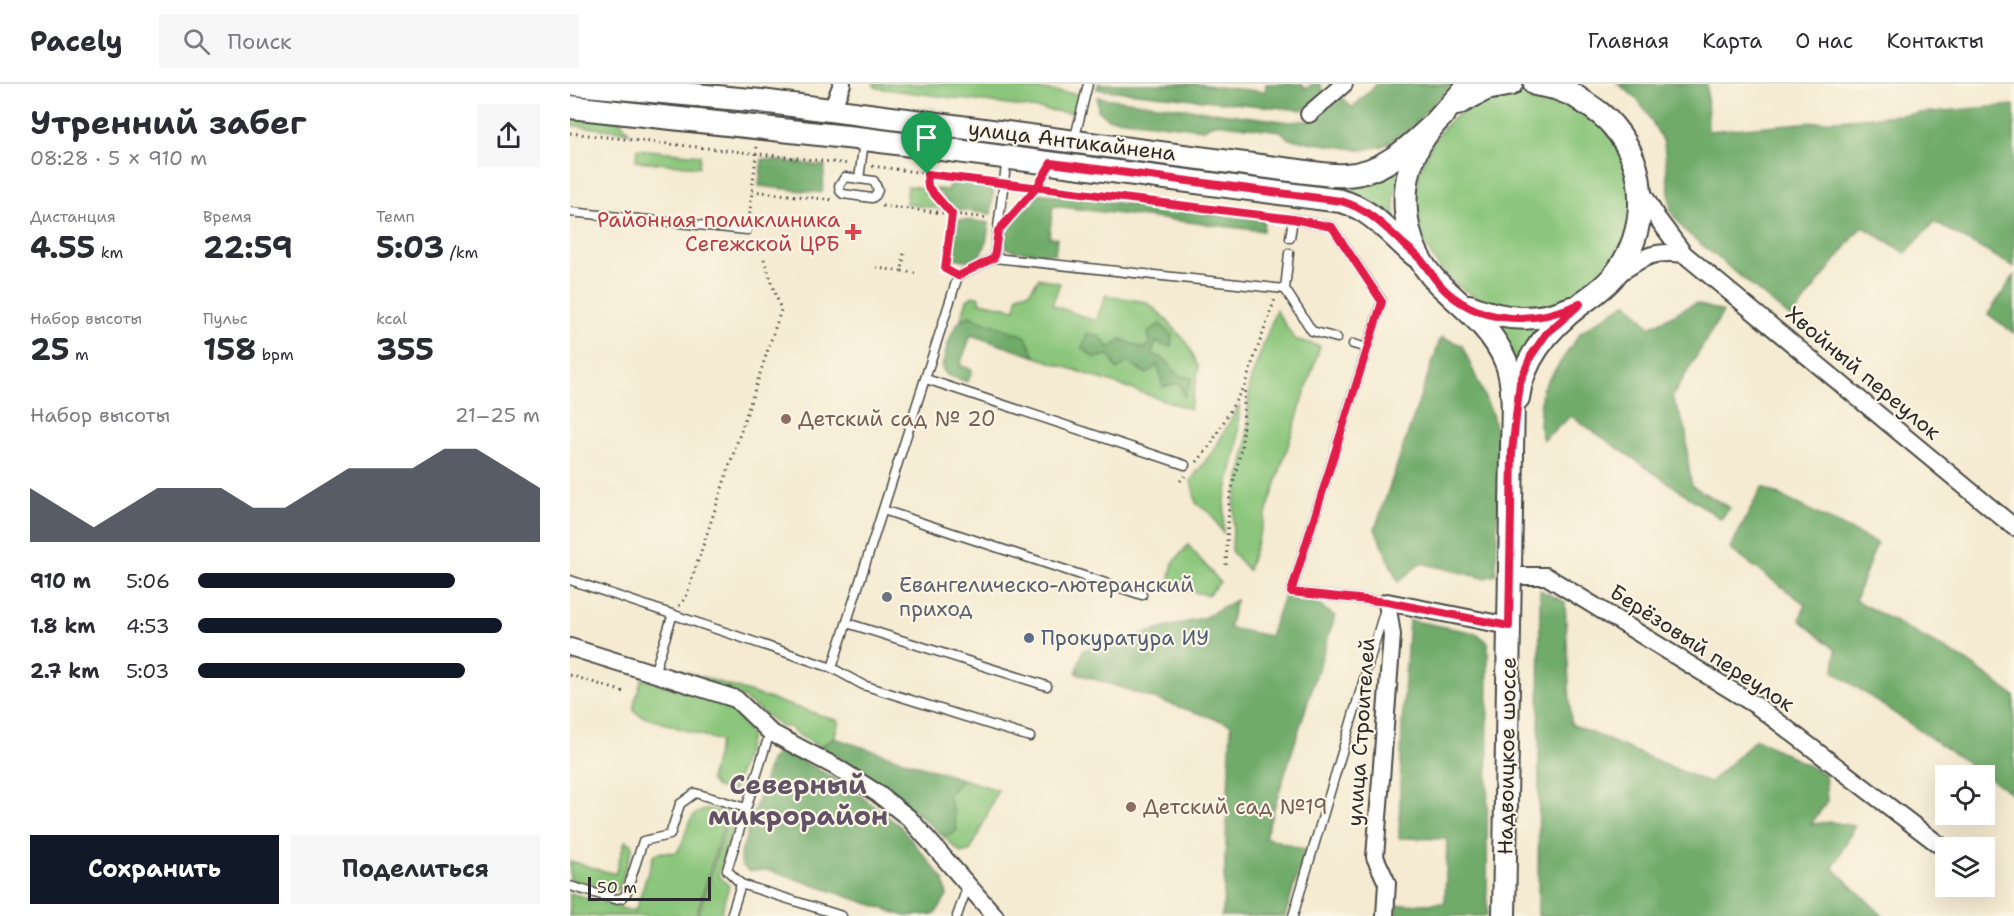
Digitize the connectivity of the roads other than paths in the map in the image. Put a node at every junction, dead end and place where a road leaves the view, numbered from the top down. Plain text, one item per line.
1 (575, 84) edge
2 (842, 84) edge
3 (1088, 84) edge
4 (1344, 84) edge
5 (1469, 84) edge
6 (1511, 84) edge
7 (1535, 84) edge
8 (1568, 90) edge
9 (570, 107) edge
10 (832, 110) junction
11 (868, 114) junction
12 (1309, 114) dead end
13 (1444, 114) junction
14 (865, 139) junction
15 (1074, 141) junction
16 (1007, 157) junction
17 (859, 179) dead end
18 (1640, 189) junction
19 (570, 212) edge
20 (747, 230) road end
21 (1290, 238) dead end
22 (1289, 253) dead end
23 (1684, 254) junction
24 (994, 258) junction
25 (1420, 260) junction
26 (1614, 276) junction
27 (1282, 289) junction
28 (1449, 293) junction
29 (1580, 304) junction
30 (1336, 338) dead end
31 (1353, 344) dead end
32 (1367, 348) junction
33 (926, 379) junction
34 (1512, 452) junction
35 (1189, 467) road end
36 (883, 510) junction
37 (2014, 527) edge
38 (1511, 576) junction
39 (570, 580) edge
40 (1142, 595) dead end
41 (1387, 602) junction
42 (673, 614) junction
43 (847, 623) junction
44 (1509, 626) junction
45 (570, 647) edge
46 (832, 668) junction
47 (654, 673) junction
48 (1047, 686) dead end
49 (770, 732) junction
50 (1030, 737) dead end
51 (746, 808) junction
52 (1935, 842) edge
53 (741, 884) junction
54 (968, 885) junction
55 (570, 886) edge
56 (731, 916) edge
57 (842, 916) edge
58 (957, 916) edge
59 (995, 916) edge
60 (1293, 916) edge
61 (1385, 916) edge
62 (1504, 916) edge

1 - 10 street, улица Антикайнена
2 - 10 street
3 - 15 lane
4 - 12 street
5 - 13 street
6 - 13 street
7 - 8 street
8 - 18 street
9 - 14 street, улица Антикайнена
10 - 11 street, улица Антикайнена
11 - 14 street
11 - 15 street, улица Антикайнена
13 - 15 street, улица Антикайнена
13 - 25 street
14 - 16 street, улица Антикайнена
14 - 17 lane
16 - 24 lane
16 - 25 street, улица Антикайнена
18 - 23 street, Хвойный переулок
18 - 26 street
19 - 20 lane
21 - 32 lane
22 - 27 lane
23 - 26 street
23 - 37 street, Хвойный переулок
24 - 27 lane
24 - 33 lane
25 - 28 street
26 - 29 street
27 - 30 lane
28 - 29 street
28 - 34 street
29 - 34 street
31 - 32 lane
32 - 41 lane
33 - 35 lane
33 - 36 lane
34 - 38 street, Надвоицкое шоссе
36 - 40 lane
36 - 43 lane
38 - 44 street, Надвоицкое шоссе
38 - 52 street, Берёзовый переулок
39 - 42 lane
41 - 44 street
41 - 60 lane
41 - 61 street, улица Строителей
42 - 46 lane
42 - 47 lane
43 - 46 lane
43 - 48 lane
44 - 62 street, Надвоицкое шоссе
45 - 47 street
46 - 50 lane
47 - 49 street
49 - 51 lane
49 - 54 street
51 - 53 lane
51 - 55 lane
53 - 56 lane
53 - 57 lane
54 - 58 lane
54 - 59 street

